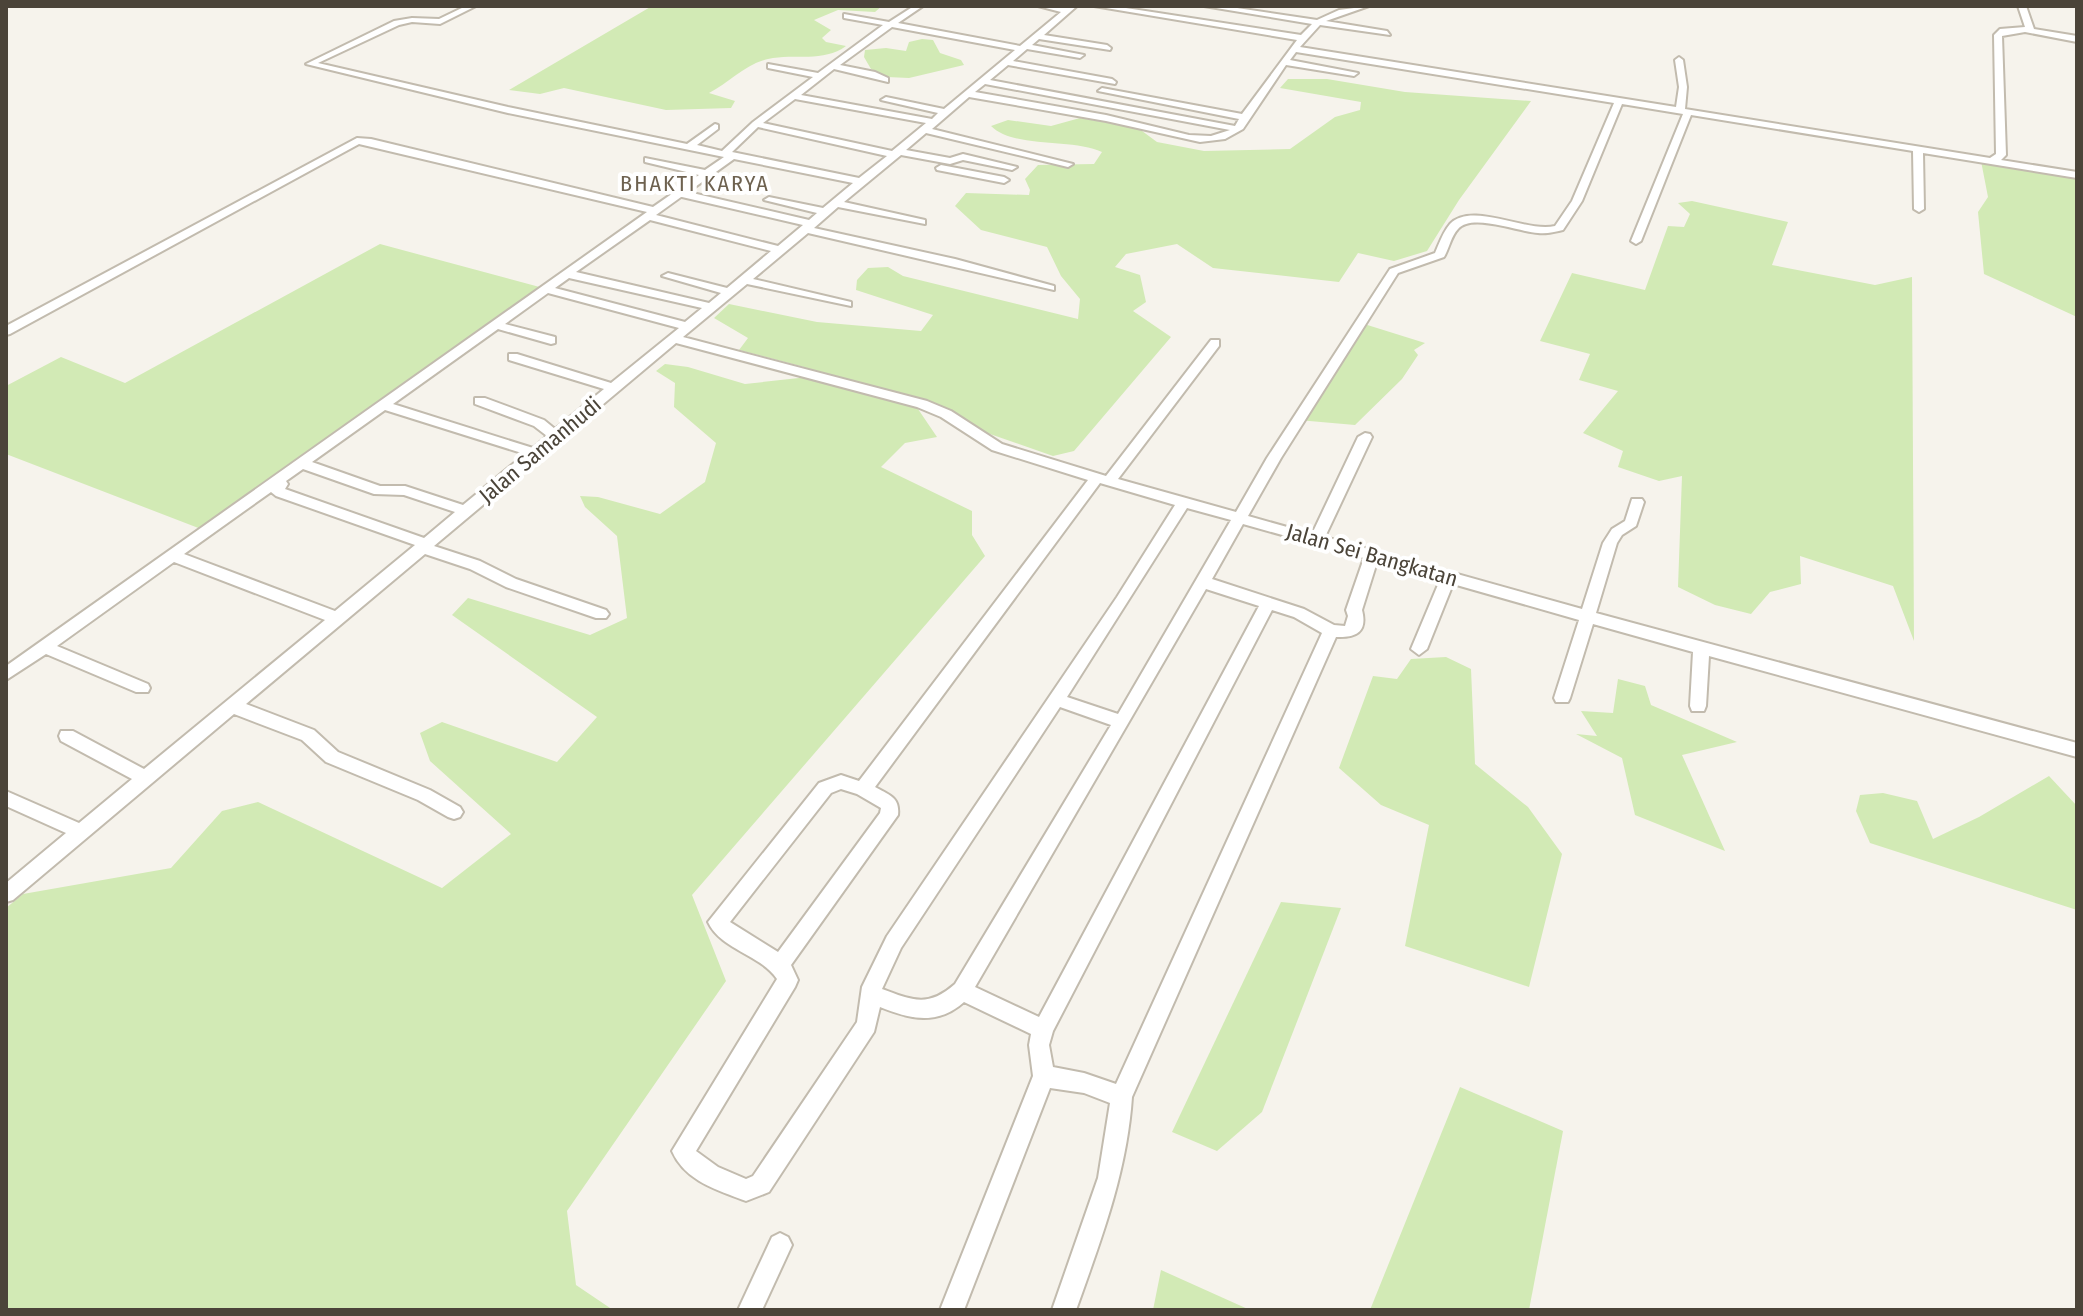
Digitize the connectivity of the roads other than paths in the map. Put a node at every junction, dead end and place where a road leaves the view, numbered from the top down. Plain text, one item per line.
1 (472, 6) edge
2 (919, 6) edge
3 (1042, 6) edge
4 (1098, 6) edge
5 (1208, 6) edge
6 (1365, 6) edge
7 (2022, 6) edge
8 (1070, 8) edge
9 (847, 16) dead end
10 (1319, 23) junction
11 (891, 24) junction
12 (977, 29) dead end
13 (2029, 31) junction
14 (1387, 33) dead end
15 (1303, 38) junction
16 (2077, 39) edge
17 (1023, 48) junction
18 (1107, 48) dead end
19 (1294, 49) junction
20 (1080, 55) dead end
21 (1052, 60) dead end
22 (1679, 60) dead end
23 (1286, 62) junction
24 (771, 66) dead end
25 (832, 66) junction
26 (1354, 73) dead end
27 (820, 76) junction
28 (775, 77) dead end
29 (885, 80) dead end
30 (1112, 82) dead end
31 (980, 83) junction
32 (810, 84) junction
33 (793, 96) junction
34 (886, 100) dead end
35 (1046, 100) dead end
36 (1619, 101) junction
37 (1684, 111) junction
38 (946, 112) junction
39 (1244, 117) junction
40 (756, 124) junction
41 (930, 126) junction
42 (715, 127) dead end
43 (1237, 129) junction
44 (690, 146) junction
45 (1918, 149) junction
46 (730, 153) junction
47 (896, 155) junction
48 (648, 160) dead end
49 (1994, 160) junction
50 (1068, 164) dead end
51 (1012, 167) dead end
52 (708, 174) junction
53 (2077, 175) edge
54 (1004, 180) dead end
55 (862, 182) junction
56 (682, 194) junction
57 (769, 200) dead end
58 (832, 208) junction
59 (1919, 209) dead end
60 (652, 213) junction
61 (921, 222) dead end
62 (810, 227) junction
63 (1636, 241) dead end
64 (781, 250) junction
65 (568, 274) junction
66 (668, 276) dead end
67 (745, 280) junction
68 (1050, 288) dead end
69 (547, 289) junction
70 (731, 292) junction
71 (847, 304) dead end
72 (713, 307) junction
73 (497, 325) junction
74 (690, 327) junction
75 (6, 331) edge
76 (676, 339) junction
77 (551, 340) dead end
78 (1215, 343) dead end
79 (513, 357) dead end
80 (615, 388) junction
81 (480, 401) dead end
82 (383, 405) junction
83 (556, 437) junction
84 (1365, 437) dead end
85 (536, 453) junction
86 (303, 464) junction
87 (1102, 480) junction
88 (277, 482) junction
89 (1184, 502) junction
90 (1637, 502) dead end
91 (466, 511) junction
92 (1239, 518) junction
93 (1317, 539) junction
94 (424, 546) junction
95 (1372, 555) junction
96 (174, 556) junction
97 (1449, 576) junction
98 (1203, 582) junction
99 (1268, 603) junction
100 (601, 614) dead end
101 (1587, 615) junction
102 (339, 619) junction
103 (1331, 631) junction
104 (45, 647) junction
105 (1701, 647) junction
106 (1419, 649) dead end
107 (6, 674) edge
108 (142, 688) dead end
109 (1562, 698) dead end
110 (1055, 699) junction
111 (232, 706) junction
112 (1698, 706) dead end
113 (1122, 722) junction
114 (67, 736) dead end
115 (2077, 750) edge
116 (146, 778) junction
117 (863, 789) junction
118 (6, 798) edge
119 (454, 812) dead end
120 (81, 832) junction
121 (6, 894) edge
122 (779, 966) junction
123 (962, 991) junction
124 (870, 994) junction
125 (1043, 1029) junction
126 (1044, 1076) junction
127 (1121, 1096) junction
128 (780, 1245) dead end
129 (750, 1310) edge
130 (952, 1310) edge
131 (1064, 1310) edge

1 - 44 street
2 - 11 street
3 - 8 street
4 - 15 street
5 - 10 street
6 - 10 street
7 - 13 street
8 - 17 street, Jalan Samanhudi
9 - 11 street
10 - 14 street
10 - 15 street
11 - 17 street
11 - 25 street
12 - 17 street
13 - 16 street
13 - 49 street
15 - 19 street
17 - 18 street
17 - 20 street
17 - 21 street
17 - 30 street
17 - 31 street, Jalan Samanhudi
19 - 23 street
19 - 36 street
22 - 37 street
23 - 26 street
23 - 39 street
24 - 27 street
25 - 27 street
25 - 29 street
27 - 32 street
28 - 32 street
31 - 35 street
31 - 38 street, Jalan Samanhudi
31 - 39 street
31 - 43 street
31 - 43 street
32 - 33 street
33 - 40 street
33 - 41 street
34 - 38 street
36 - 37 street
36 - 92 street
37 - 45 street
37 - 63 street
38 - 41 street, Jalan Samanhudi
39 - 43 street
40 - 46 street
40 - 47 street
41 - 47 street, Jalan Samanhudi
41 - 50 street
42 - 44 street
44 - 46 street
45 - 49 street
45 - 59 street
46 - 52 street
46 - 55 street
47 - 51 street
47 - 54 street
47 - 55 street, Jalan Samanhudi
48 - 52 street
49 - 53 street
52 - 56 street
55 - 58 street, Jalan Samanhudi
56 - 60 street
56 - 62 street
57 - 58 street
58 - 61 street
58 - 62 street, Jalan Samanhudi
60 - 64 street
60 - 65 street
60 - 75 street
62 - 64 street, Jalan Samanhudi
62 - 68 street
64 - 67 street, Jalan Samanhudi
65 - 69 street
65 - 72 street
66 - 70 street
67 - 70 street, Jalan Samanhudi
67 - 71 street
69 - 73 street
69 - 74 street
70 - 72 street, Jalan Samanhudi
72 - 74 street, Jalan Samanhudi
73 - 77 street
73 - 82 street
74 - 76 street, Jalan Samanhudi
76 - 80 street, Jalan Samanhudi
76 - 87 street, Jalan Sei Bangkatan
78 - 87 street
79 - 80 street
80 - 83 street, Jalan Samanhudi
81 - 83 street
82 - 85 street
82 - 86 street
83 - 85 street, Jalan Samanhudi
84 - 93 street
85 - 91 street, Jalan Samanhudi
86 - 88 street
86 - 91 street
87 - 89 street, Jalan Sei Bangkatan
87 - 117 street
88 - 94 street
88 - 96 street
89 - 92 street, Jalan Sei Bangkatan
89 - 110 street
90 - 101 street
91 - 94 street, Jalan Samanhudi
92 - 93 street, Jalan Sei Bangkatan
92 - 98 street
93 - 95 street, Jalan Sei Bangkatan
94 - 100 street
94 - 102 street, Jalan Samanhudi
95 - 97 street, Jalan Sei Bangkatan
95 - 103 street
96 - 102 street
96 - 104 street
97 - 101 street, Jalan Sei Bangkatan
97 - 106 street
98 - 99 street
98 - 113 street
99 - 103 street
99 - 125 street
101 - 105 street, Jalan Sei Bangkatan
101 - 109 street
102 - 111 street, Jalan Samanhudi
103 - 127 street
104 - 107 street
104 - 108 street
105 - 112 street
105 - 115 street, Jalan Sei Bangkatan
110 - 113 street
110 - 124 street
111 - 116 street, Jalan Samanhudi
111 - 119 street
113 - 123 street
114 - 116 street
116 - 120 street, Jalan Samanhudi
117 - 122 street
117 - 122 street
118 - 120 street
120 - 121 street, Jalan Samanhudi
122 - 124 street
123 - 124 street
123 - 125 street
125 - 126 street
126 - 127 street
126 - 130 street
127 - 131 street
128 - 129 street

